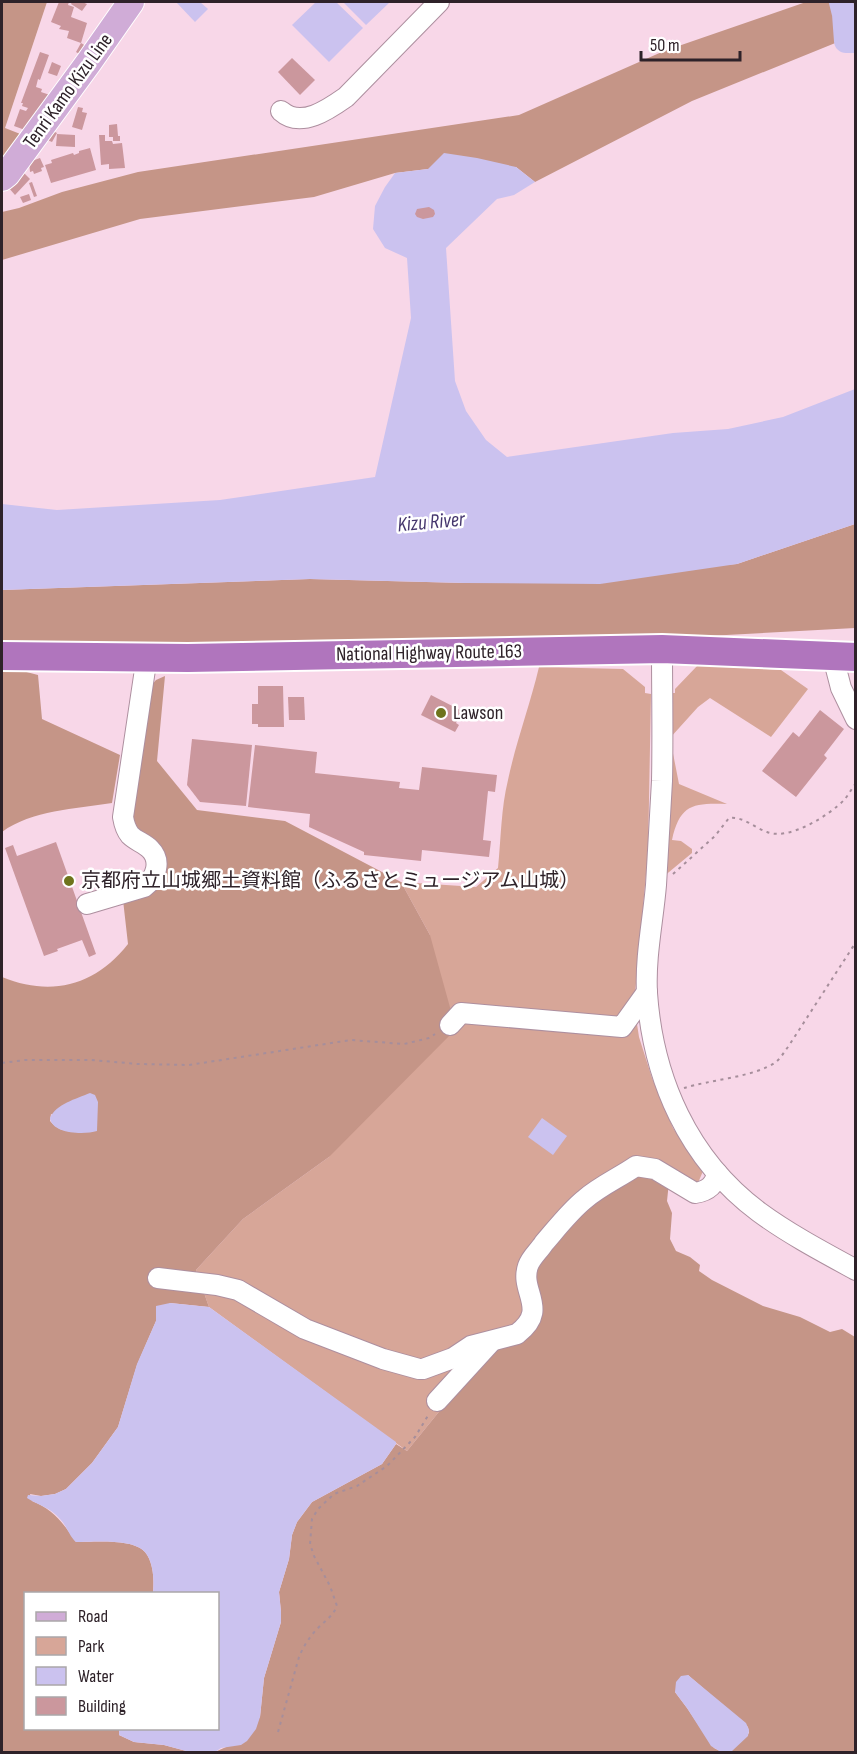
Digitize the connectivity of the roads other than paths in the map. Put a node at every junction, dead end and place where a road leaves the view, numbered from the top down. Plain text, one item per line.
1 (131, 2) edge
2 (439, 2) edge
3 (281, 111) dead end
4 (2, 178) edge
5 (662, 649) junction
6 (2, 656) edge
7 (147, 656) junction
8 (844, 657) edge
9 (855, 719) edge
10 (87, 904) dead end
11 (647, 992) junction
12 (450, 1025) road end
13 (717, 1173) junction
14 (855, 1270) edge
15 (158, 1278) dead end
16 (494, 1339) junction
17 (437, 1401) road end

1 - 4 main road, Tenri Kamo Kizu Line
2 - 3 street
5 - 7 highway, National Highway Route 163
5 - 8 highway, National Highway Route 163
5 - 11 street
6 - 7 highway, National Highway Route 163
7 - 10 street
8 - 9 street
11 - 12 street
11 - 13 street
13 - 14 street
13 - 16 street
15 - 16 street
16 - 17 street

